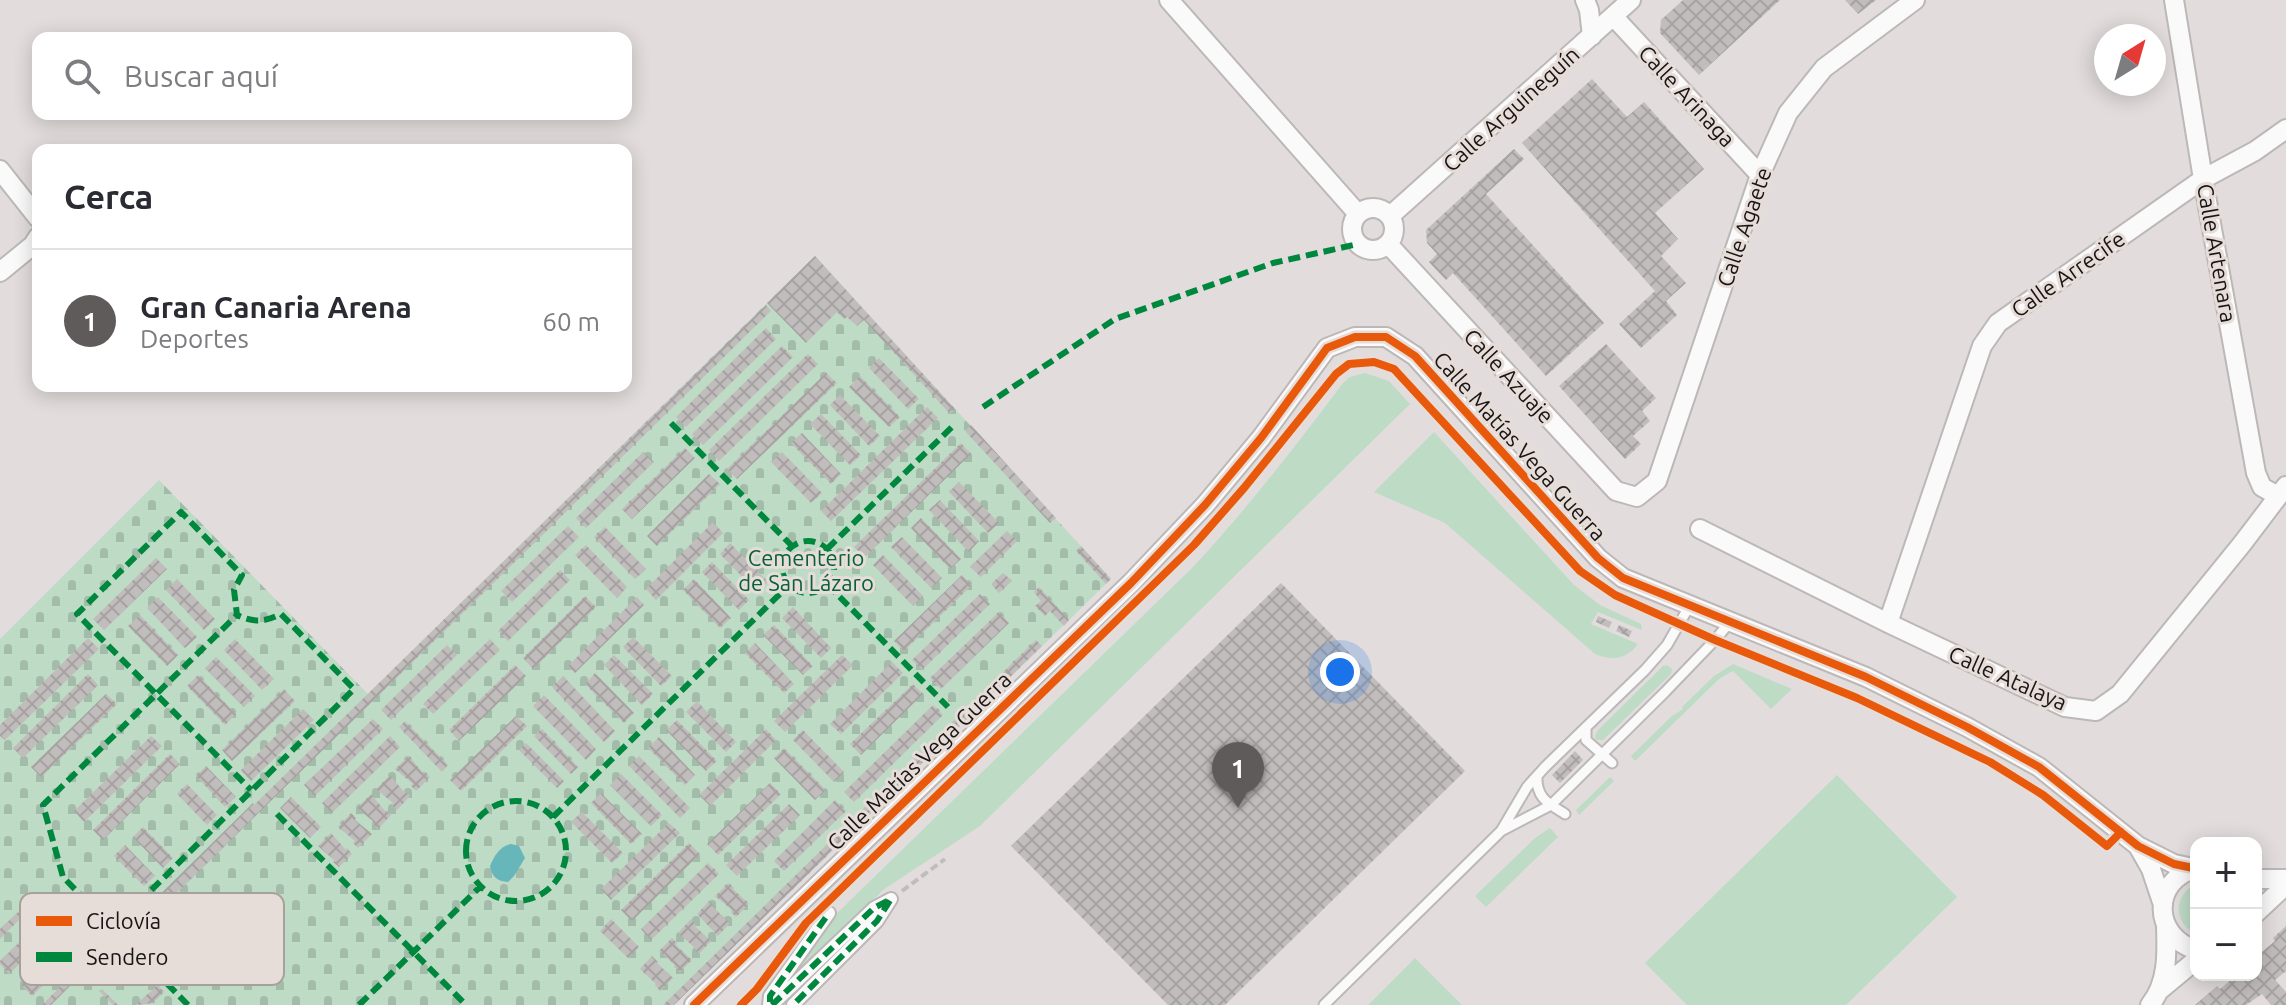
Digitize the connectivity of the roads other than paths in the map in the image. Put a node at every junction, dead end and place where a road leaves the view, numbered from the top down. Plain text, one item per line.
1 (1169, 0) edge
2 (1585, 0) edge
3 (1631, 0) edge
4 (1915, 0) edge
5 (2174, 0) edge
6 (1613, 16) junction
7 (1592, 36) junction
8 (2286, 129) edge
9 (0, 170) edge
10 (1760, 175) junction
11 (2203, 179) junction
12 (32, 210) edge
13 (1358, 214) junction
14 (1390, 216) junction
15 (1388, 244) junction
16 (32, 246) edge
17 (0, 272) edge
18 (2282, 491) edge
19 (1637, 497) joint
20 (1700, 529) dead end
21 (1690, 605) junction
22 (1730, 622) junction
23 (1888, 623) junction
24 (1586, 727) junction
25 (1601, 754) junction
26 (1612, 763) dead end
27 (1537, 776) junction
28 (1551, 805) junction
29 (1565, 814) dead end
30 (1501, 831) junction
31 (2138, 846) junction
32 (2190, 867) edge
33 (2190, 870) edge
34 (2262, 880) edge
35 (2286, 882) edge
36 (2163, 905) junction
37 (2260, 909) edge
38 (829, 913) dead end
39 (2166, 927) junction
40 (2190, 948) edge
41 (2190, 965) edge
42 (2161, 989) junction
43 (694, 1005) edge
44 (771, 1005) edge
45 (793, 1005) edge
46 (1324, 1005) edge
47 (2150, 1005) edge

1 - 13 street
2 - 7 street
3 - 6 street, Calle Arguineguín
4 - 10 street, Calle Agaete
5 - 11 street, Calle Artenara
6 - 7 street, Calle Arguineguín
6 - 10 street, Calle Arinaga
7 - 14 street, Calle Arguineguín
8 - 11 street, Calle Arrecife
9 - 12 street
10 - 19 street, Calle Agaete
11 - 18 street, Calle Artenara
11 - 23 street, Calle Arrecife
13 - 14 street
13 - 15 street
14 - 15 street
15 - 19 street, Calle Azuaje
16 - 17 street
18 - 23 street, Calle Atalaya
20 - 23 street, Calle Atalaya
21 - 22 street, Calle Matías Vega Guerra
21 - 24 lane
21 - 43 street, Calle Matías Vega Guerra
22 - 25 lane
22 - 31 street, Calle Matías Vega Guerra
24 - 25 lane
24 - 27 lane
25 - 26 lane
25 - 28 lane
27 - 28 lane
27 - 30 lane
28 - 29 lane
28 - 30 lane
30 - 46 lane
31 - 32 street, Calle Matías Vega Guerra
31 - 36 street, Calle Matías Vega Guerra
33 - 36 street
34 - 35 street
35 - 37 street
36 - 39 street, Calle Matías Vega Guerra
38 - 44 street
39 - 40 street
39 - 42 street, Calle Matías Vega Guerra
41 - 42 street
42 - 47 street
44 - 45 street

